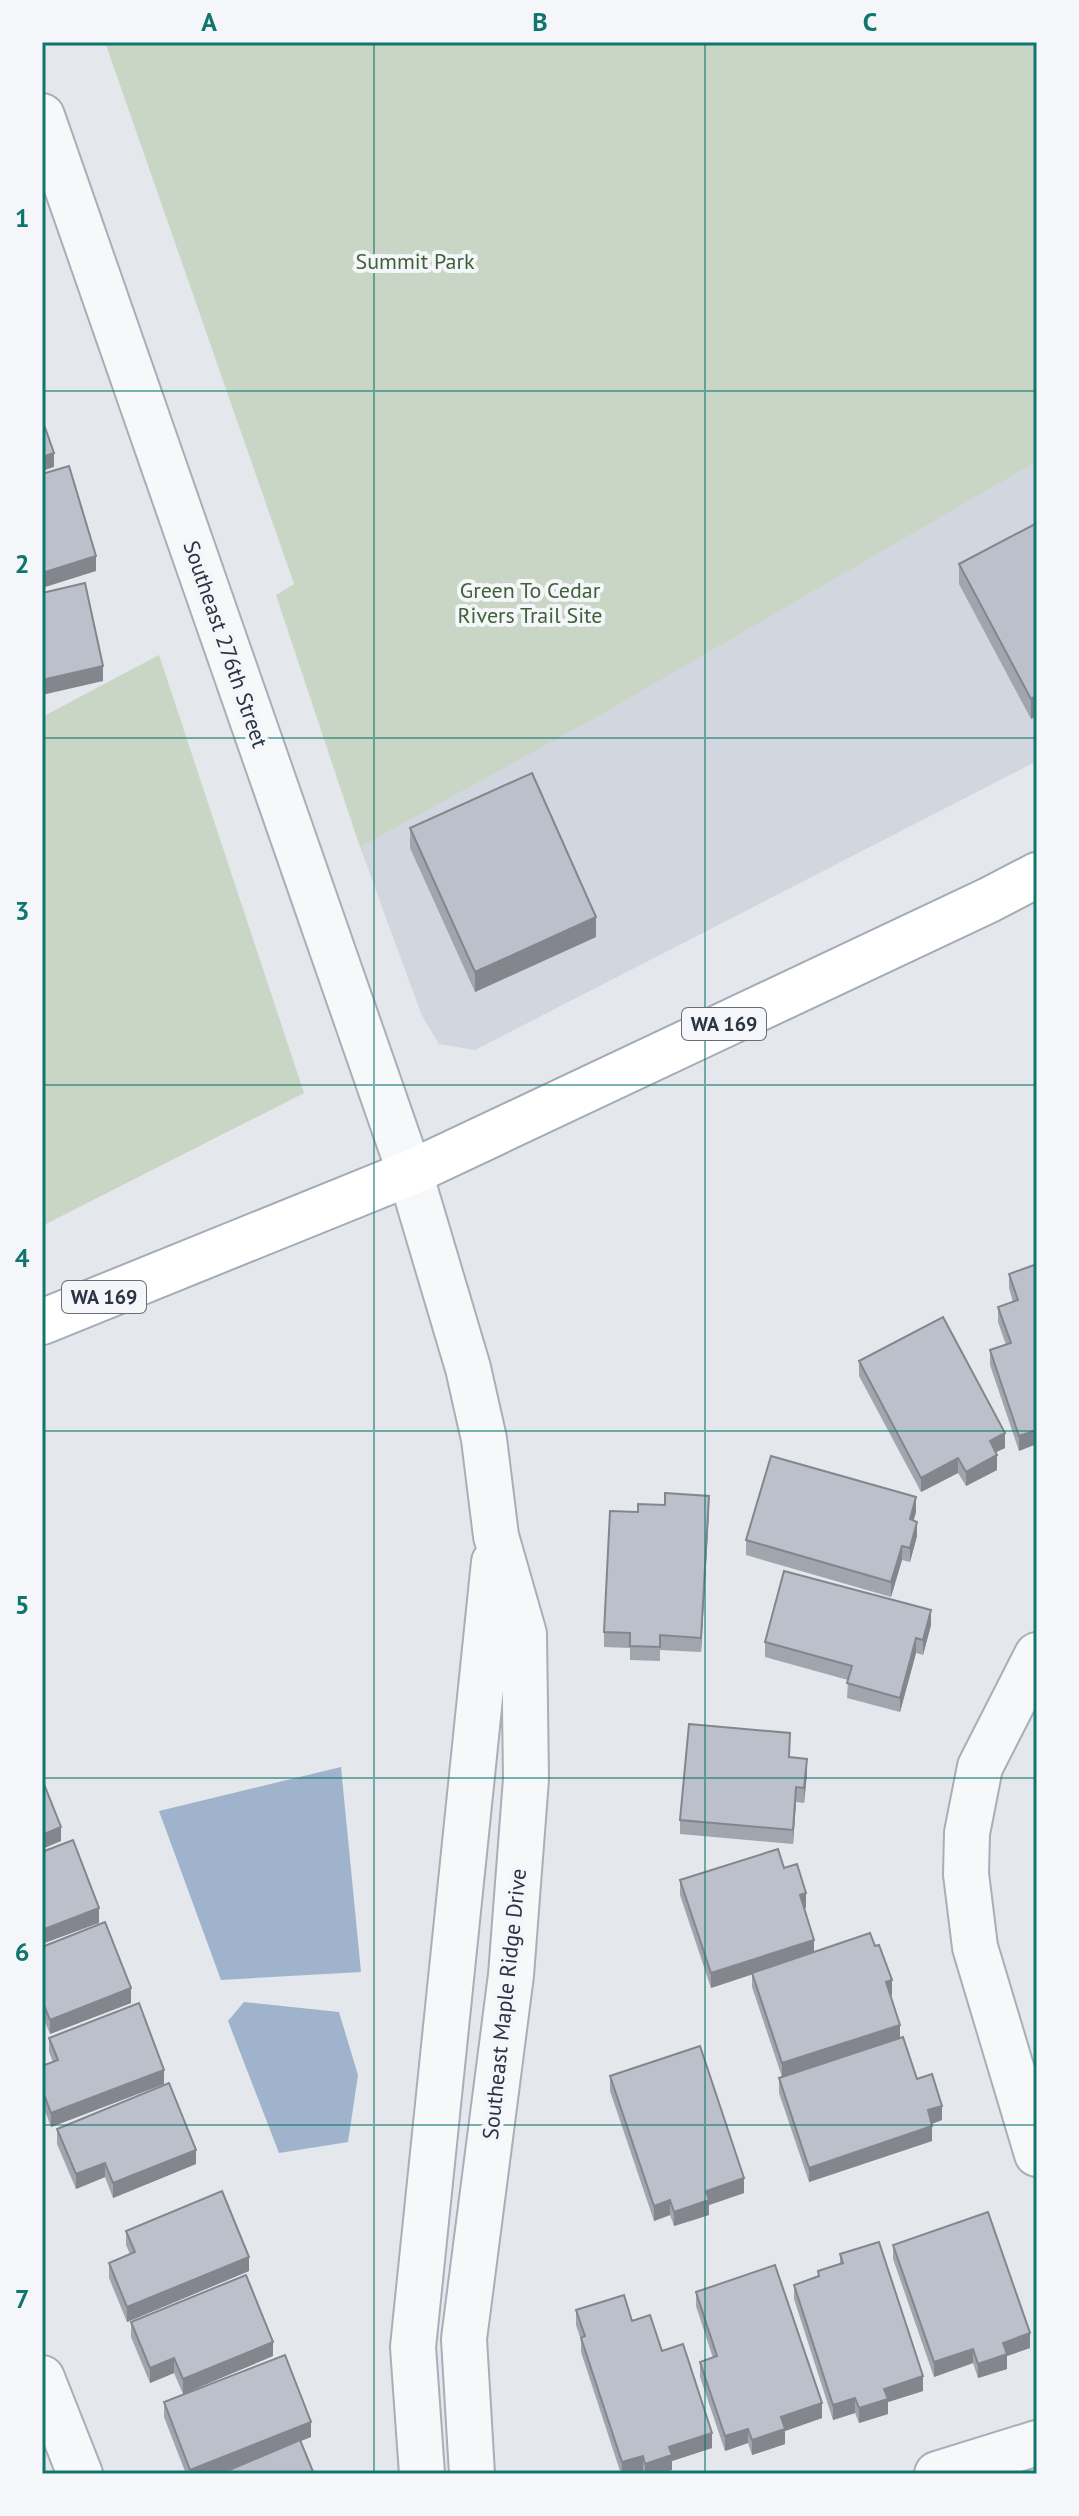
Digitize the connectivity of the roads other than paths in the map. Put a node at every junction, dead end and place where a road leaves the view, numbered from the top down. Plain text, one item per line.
1 (42, 116) edge
2 (1037, 875) edge
3 (410, 1173) junction
4 (42, 1322) edge
5 (496, 1536) junction
6 (1037, 1655) edge
7 (1037, 2154) edge
8 (42, 2378) edge
9 (1037, 2443) edge
10 (80, 2474) edge
11 (422, 2474) edge
12 (472, 2474) edge
13 (937, 2474) edge

1 - 3 street, Southeast 276th Street
2 - 3 main road, WA 169
3 - 4 main road, WA 169
3 - 5 street, Southeast Maple Ridge Drive
5 - 11 street, Southeast Maple Ridge Drive
5 - 12 street, Southeast Maple Ridge Drive
6 - 7 street
8 - 10 street
9 - 13 street

